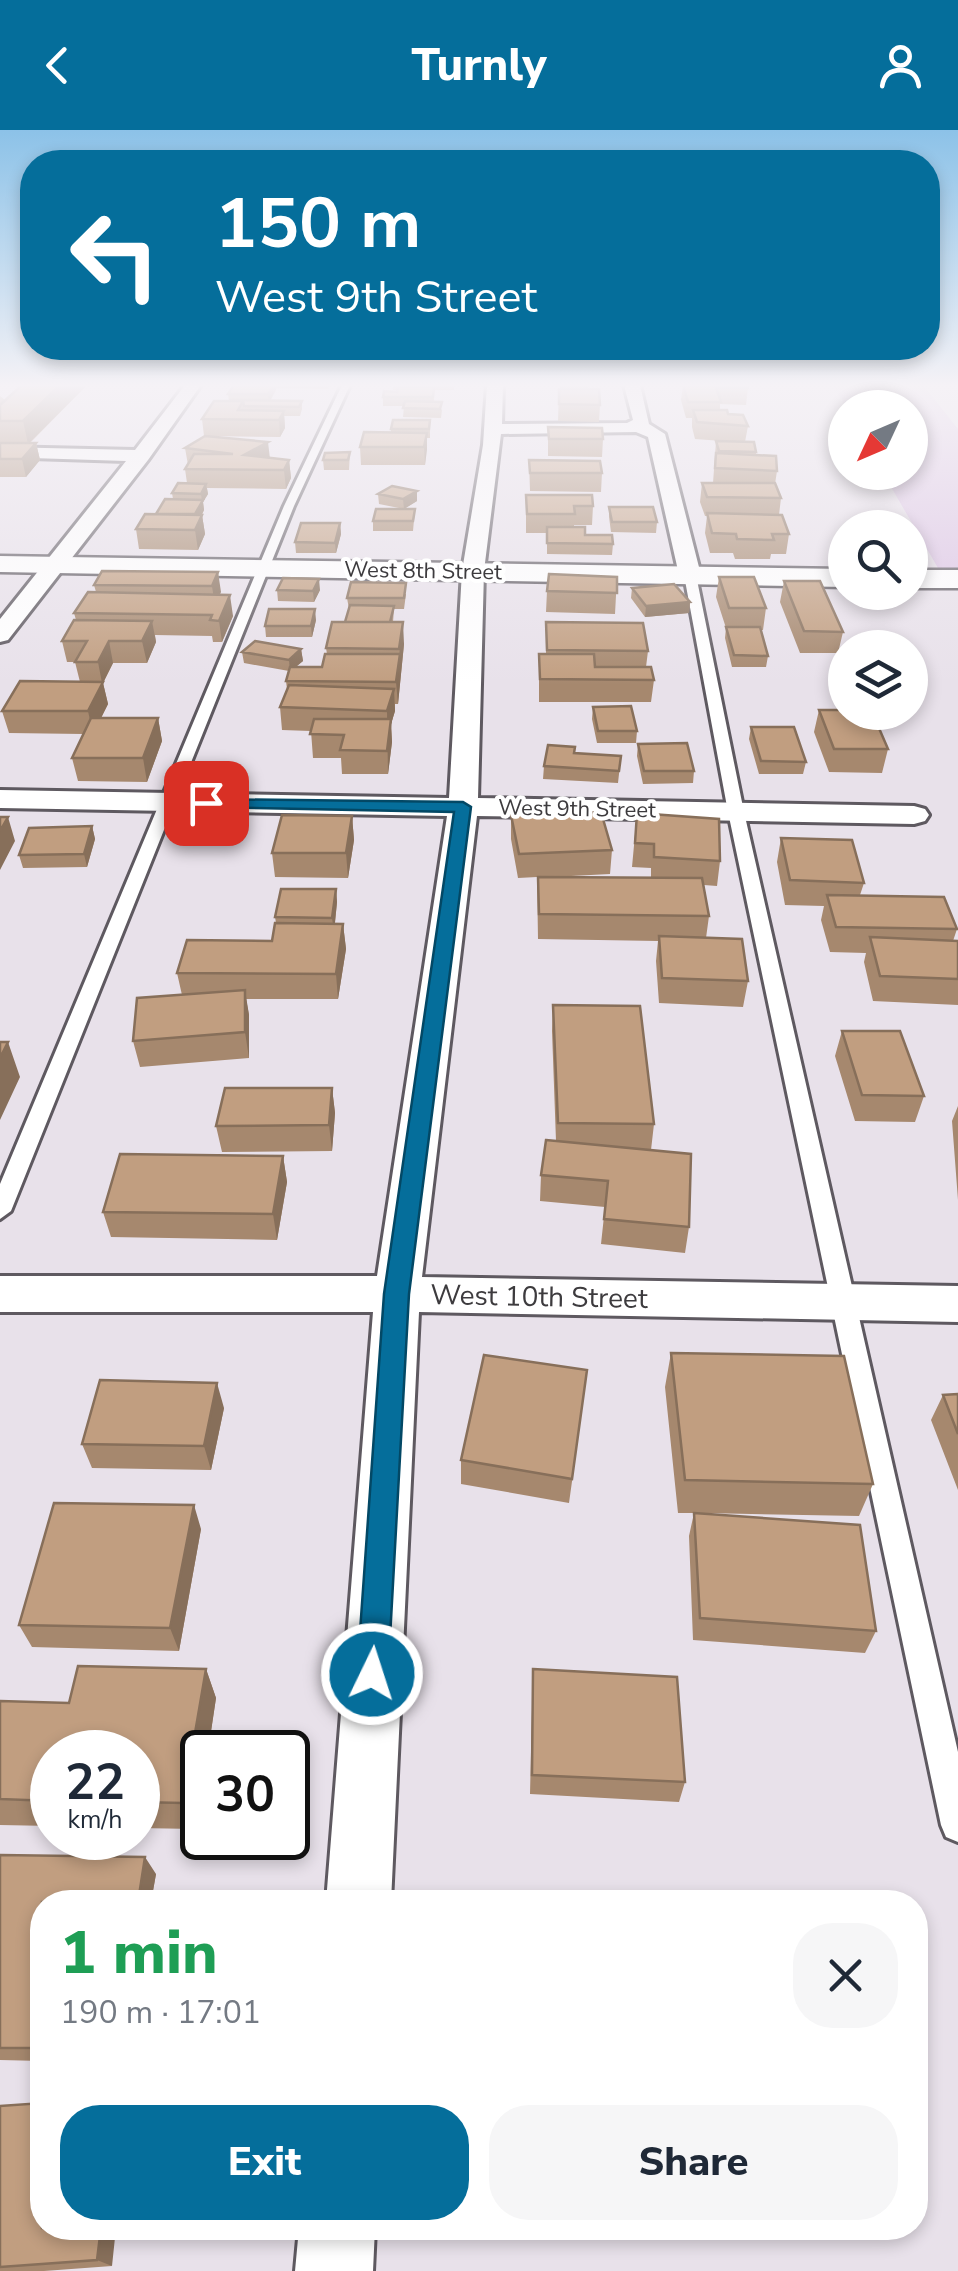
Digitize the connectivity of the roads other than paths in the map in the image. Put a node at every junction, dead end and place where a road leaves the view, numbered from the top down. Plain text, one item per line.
1 (118, 485) edge
2 (299, 485) edge
3 (485, 485) edge
4 (668, 485) edge
5 (0, 564) edge
6 (51, 565) junction
7 (265, 568) junction
8 (473, 572) junction
9 (690, 575) junction
10 (828, 578) edge
11 (928, 579) edge
12 (958, 579) edge
13 (0, 635) edge
14 (0, 799) edge
15 (169, 802) junction
16 (463, 807) junction
17 (736, 812) junction
18 (914, 815) dead end
19 (0, 1210) edge
20 (0, 1294) edge
21 (396, 1294) junction
22 (842, 1302) junction
23 (958, 1304) edge
24 (958, 1825) edge
25 (359, 1890) edge
26 (336, 2240) edge
27 (334, 2271) edge

1 - 6 street
2 - 7 lane
3 - 8 street
4 - 9 street
5 - 6 street, West 8th Street
6 - 7 street, West 8th Street
6 - 13 street
7 - 8 street, West 8th Street
7 - 15 lane
8 - 9 street, West 8th Street
8 - 16 street
9 - 10 street, West 8th Street
9 - 17 lane
11 - 12 street
14 - 15 street, West 9th Street
15 - 16 street, West 9th Street
15 - 19 lane
16 - 17 street, West 9th Street
16 - 21 street
17 - 18 street, West 9th Street
17 - 22 lane
20 - 21 street, West 10th Street
21 - 22 street, West 10th Street
21 - 25 street
22 - 23 street, West 10th Street
22 - 24 lane
26 - 27 street

